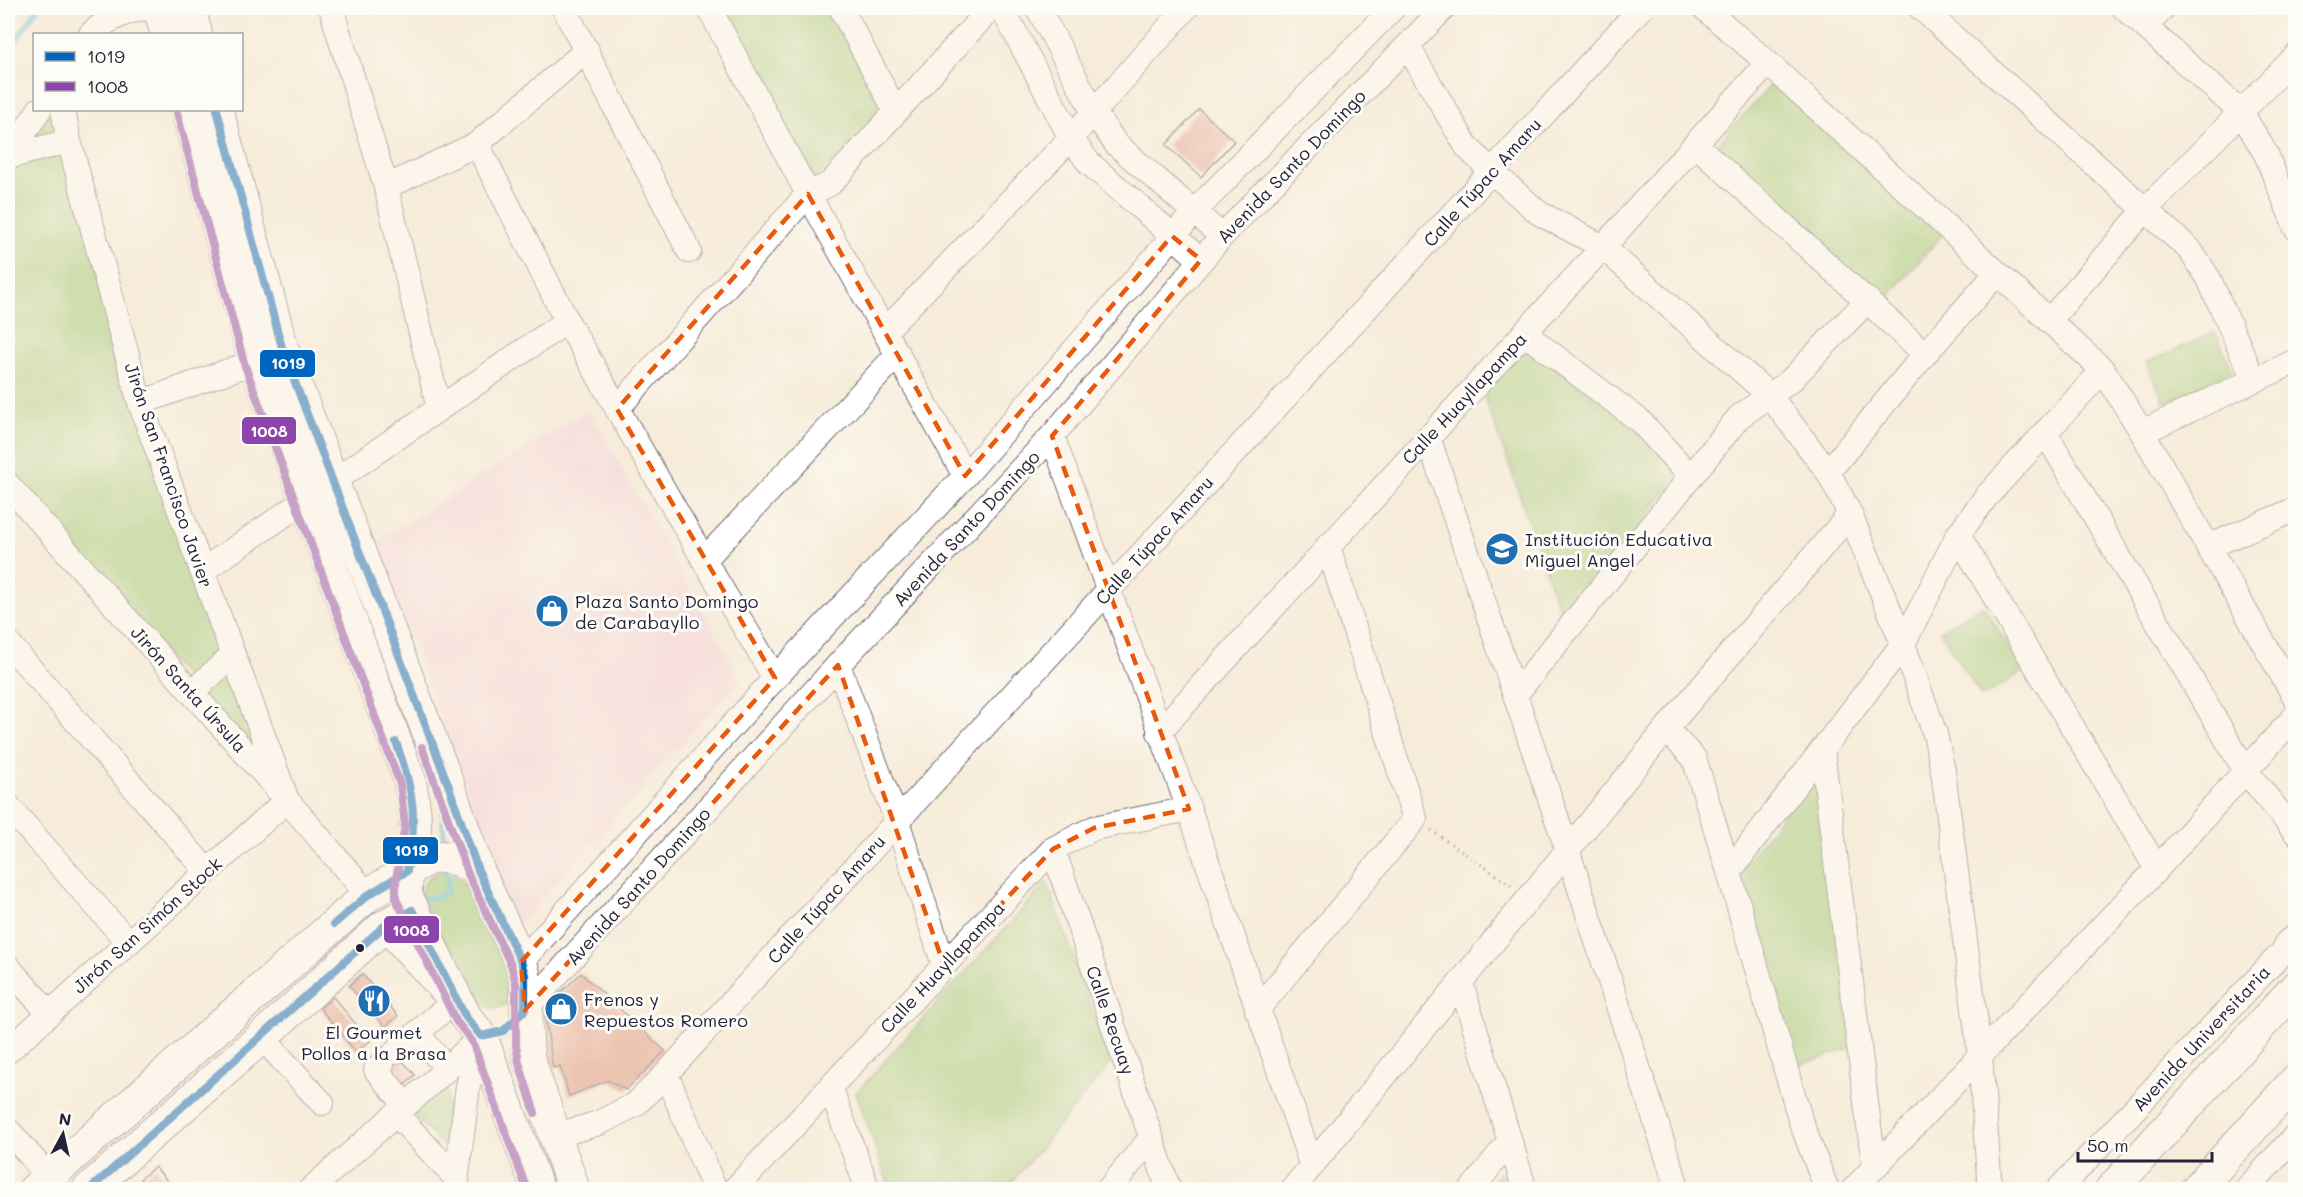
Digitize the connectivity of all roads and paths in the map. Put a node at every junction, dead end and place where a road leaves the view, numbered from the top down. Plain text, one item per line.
1 (147, 8) edge
2 (159, 8) edge
3 (189, 8) edge
4 (331, 8) edge
5 (564, 8) edge
6 (709, 8) edge
7 (841, 8) edge
8 (991, 8) edge
9 (1002, 8) edge
10 (1038, 8) edge
11 (1186, 8) edge
12 (1444, 8) edge
13 (1641, 8) edge
14 (1704, 8) edge
15 (1921, 8) edge
16 (2124, 8) edge
17 (2163, 8) edge
18 (1388, 9) edge
19 (2146, 27) junction
20 (93, 33) edge
21 (167, 33) edge
22 (196, 33) edge
23 (1408, 46) junction
24 (587, 50) junction
25 (2295, 56) edge
26 (1768, 63) junction
27 (38, 111) edge
28 (63, 111) edge
29 (187, 111) edge
30 (217, 111) edge
31 (1094, 111) junction
32 (896, 112) junction
33 (2241, 112) junction
34 (1071, 138) junction
35 (69, 141) junction
36 (477, 144) junction
37 (1695, 144) junction
38 (8, 157) edge
39 (1491, 171) junction
40 (386, 187) junction
41 (808, 194) junction
42 (2145, 210) junction
43 (1194, 212) junction
44 (2295, 228) edge
45 (1172, 236) junction
46 (1222, 236) junction
47 (1603, 247) junction
48 (689, 251) dead end
49 (1201, 260) junction
50 (1997, 273) junction
51 (1868, 300) junction
52 (567, 321) junction
53 (2049, 321) junction
54 (885, 331) junction
55 (1524, 333) junction
56 (898, 354) junction
57 (1925, 354) junction
58 (269, 356) junction
59 (2295, 361) edge
60 (2103, 370) junction
61 (2254, 380) junction
62 (1769, 395) junction
63 (140, 403) junction
64 (439, 409) junction
65 (617, 409) junction
66 (2045, 432) junction
67 (2142, 432) junction
68 (1052, 436) junction
69 (1428, 437) junction
70 (1828, 472) junction
71 (965, 476) junction
72 (1690, 477) junction
73 (332, 483) junction
74 (8, 485) edge
75 (305, 501) junction
76 (2295, 509) edge
77 (1850, 514) junction
78 (1958, 535) junction
79 (1328, 546) junction
80 (2208, 547) junction
81 (704, 560) junction
82 (202, 571) junction
83 (1109, 589) junction
84 (8, 643) edge
85 (1903, 644) junction
86 (233, 655) junction
87 (838, 665) junction
88 (775, 678) junction
89 (192, 692) junction
90 (1515, 695) junction
91 (2295, 699) edge
92 (2295, 715) edge
93 (1666, 729) junction
94 (1159, 732) junction
95 (1822, 750) junction
96 (2245, 770) junction
97 (287, 800) junction
98 (8, 806) edge
99 (1189, 809) junction
100 (1415, 819) junction
101 (897, 821) junction
102 (2295, 834) edge
103 (1053, 849) junction
104 (1567, 849) junction
105 (2157, 868) junction
106 (478, 870) junction
107 (207, 871) junction
108 (407, 871) junction
109 (1729, 872) junction
110 (368, 895) junction
111 (1528, 898) junction
112 (412, 909) junction
113 (382, 927) junction
114 (2294, 941) edge
115 (128, 942) junction
116 (521, 962) junction
117 (944, 965) junction
118 (8, 967) edge
119 (1461, 983) junction
120 (2295, 987) edge
121 (525, 1010) junction
122 (1257, 1010) junction
123 (49, 1014) junction
124 (466, 1018) junction
125 (417, 1033) junction
126 (263, 1036) junction
127 (8, 1051) edge
128 (1980, 1055) junction
129 (447, 1069) junction
130 (666, 1074) junction
131 (2295, 1080) edge
132 (830, 1087) junction
133 (322, 1103) dead end
134 (401, 1109) junction
135 (8, 1130) edge
136 (2295, 1135) edge
137 (554, 1136) junction
138 (1151, 1138) junction
139 (1509, 1142) junction
140 (1312, 1166) junction
141 (1874, 1166) junction
142 (41, 1183) edge
143 (456, 1184) edge
144 (88, 1190) edge
145 (310, 1190) edge
146 (538, 1190) edge
147 (574, 1190) edge
148 (715, 1190) edge
149 (734, 1190) edge
150 (868, 1190) edge
151 (1108, 1190) edge
152 (1169, 1190) edge
153 (1292, 1190) edge
154 (1471, 1190) edge
155 (1525, 1190) edge
156 (1678, 1190) edge
157 (1827, 1190) edge
158 (1853, 1190) edge
159 (1990, 1190) edge
160 (2058, 1190) edge
161 (2111, 1190) edge
162 (2196, 1190) edge
163 (2246, 1190) edge

1 - 20 street
2 - 21 main road
3 - 22 main road
4 - 40 street
5 - 24 street
6 - 41 street
7 - 32 street
8 - 32 street
9 - 34 street
10 - 31 street
11 - 31 street
12 - 23 street, Avenida Santo Domingo
13 - 39 street, Calle Túpac Amaru
14 - 26 street
15 - 42 street
16 - 19 street
17 - 19 street
18 - 43 street, Avenida Santo Domingo
19 - 33 street
23 - 39 street
23 - 46 street, Avenida Santo Domingo
24 - 36 street
24 - 48 street
25 - 33 street
26 - 37 street, Calle Huayllapampa
26 - 50 street
27 - 38 street
28 - 35 street, Jirón San Francisco Javier
29 - 58 main road
30 - 58 main road
31 - 34 street
31 - 43 street
32 - 41 street
33 - 42 street
33 - 44 street
34 - 45 street
34 - 54 street
35 - 38 street
35 - 63 street, Jirón San Francisco Javier
36 - 40 street
36 - 52 street
37 - 47 street, Calle Huayllapampa
37 - 51 street
39 - 47 street
39 - 83 street, Calle Túpac Amaru
40 - 64 street
41 - 54 street
41 - 65 street
42 - 53 street
42 - 61 street
43 - 45 street, Avenida Santo Domingo
43 - 46 street
45 - 49 street
45 - 71 street, Avenida Santo Domingo
46 - 49 street, Avenida Santo Domingo
47 - 55 street, Calle Huayllapampa
47 - 62 street
49 - 68 street, Avenida Santo Domingo
50 - 53 street
50 - 57 street
51 - 57 street
51 - 62 street
52 - 64 street
52 - 65 street
53 - 60 street
54 - 56 street
55 - 69 street, Calle Huayllapampa
55 - 72 street
56 - 71 street
56 - 81 street
57 - 70 street
58 - 63 street
58 - 73 main road
58 - 75 main road
59 - 61 street
60 - 66 street
60 - 67 street
61 - 67 street
62 - 70 street
62 - 72 street
63 - 82 street, Jirón San Francisco Javier
64 - 73 street
65 - 81 street
66 - 78 street
66 - 96 street
67 - 80 street
68 - 83 street
68 - 87 street, Avenida Santo Domingo
69 - 79 street, Calle Huayllapampa
69 - 90 street
70 - 77 street
71 - 88 street, Avenida Santo Domingo
72 - 90 street
73 - 75 street
73 - 106 main road
74 - 89 street, Jirón Santa Úrsula
75 - 82 street
75 - 108 main road
76 - 80 street
77 - 85 street
77 - 93 street
78 - 85 street
78 - 105 street
79 - 94 street, Calle Huayllapampa
79 - 100 street
80 - 91 street
81 - 88 street
82 - 86 street, Jirón San Francisco Javier
83 - 94 street
83 - 101 street, Calle Túpac Amaru
84 - 107 street
85 - 95 street
85 - 128 street
86 - 89 street
86 - 97 street, Jirón San Francisco Javier
87 - 101 street
87 - 121 street, Avenida Santo Domingo
88 - 116 street, Avenida Santo Domingo
89 - 97 street, Jirón Santa Úrsula
90 - 104 street
92 - 96 street
93 - 104 street
93 - 109 street
94 - 99 street
95 - 109 street
95 - 141 street
96 - 102 street
96 - 105 street
97 - 107 street, Jirón San Simón Stock
97 - 110 street, Jirón Santa Úrsula
98 - 115 street
99 - 103 street, Calle Huayllapampa
99 - 122 street
100 - 111 path
100 - 122 street
101 - 117 street
101 - 130 street, Calle Túpac Amaru
103 - 117 street, Calle Huayllapampa
103 - 138 street, Calle Recuay
104 - 111 street
104 - 156 street
105 - 128 street
106 - 108 main road
106 - 116 main road
107 - 115 street, Jirón San Simón Stock
108 - 110 main road
108 - 112 main road
109 - 157 street
110 - 142 main road
111 - 119 street
112 - 113 main road
112 - 124 main road
113 - 124 street
113 - 126 main road
114 - 160 street, Avenida Universitaria
115 - 123 street, Jirón San Simón Stock
116 - 121 main road
117 - 132 street, Calle Huayllapampa
118 - 123 street
119 - 139 street
119 - 140 street
120 - 161 main road, Avenida Universitaria
121 - 124 main road, Avenida Santo Domingo
121 - 137 main road
122 - 140 street
123 - 127 street, Jirón San Simón Stock
124 - 125 street
124 - 129 street
124 - 143 street
124 - 146 main road
125 - 129 street
125 - 134 street
126 - 133 street
126 - 144 main road
128 - 141 street
128 - 159 street
129 - 134 street
130 - 137 street, Calle Túpac Amaru
130 - 148 street
131 - 162 main road
132 - 149 street, Calle Huayllapampa
132 - 150 street
134 - 143 street
134 - 145 street
135 - 142 street
136 - 163 street
137 - 147 main road
138 - 151 street
138 - 152 street, Calle Recuay
139 - 154 street
139 - 155 street
140 - 153 street
141 - 158 street

